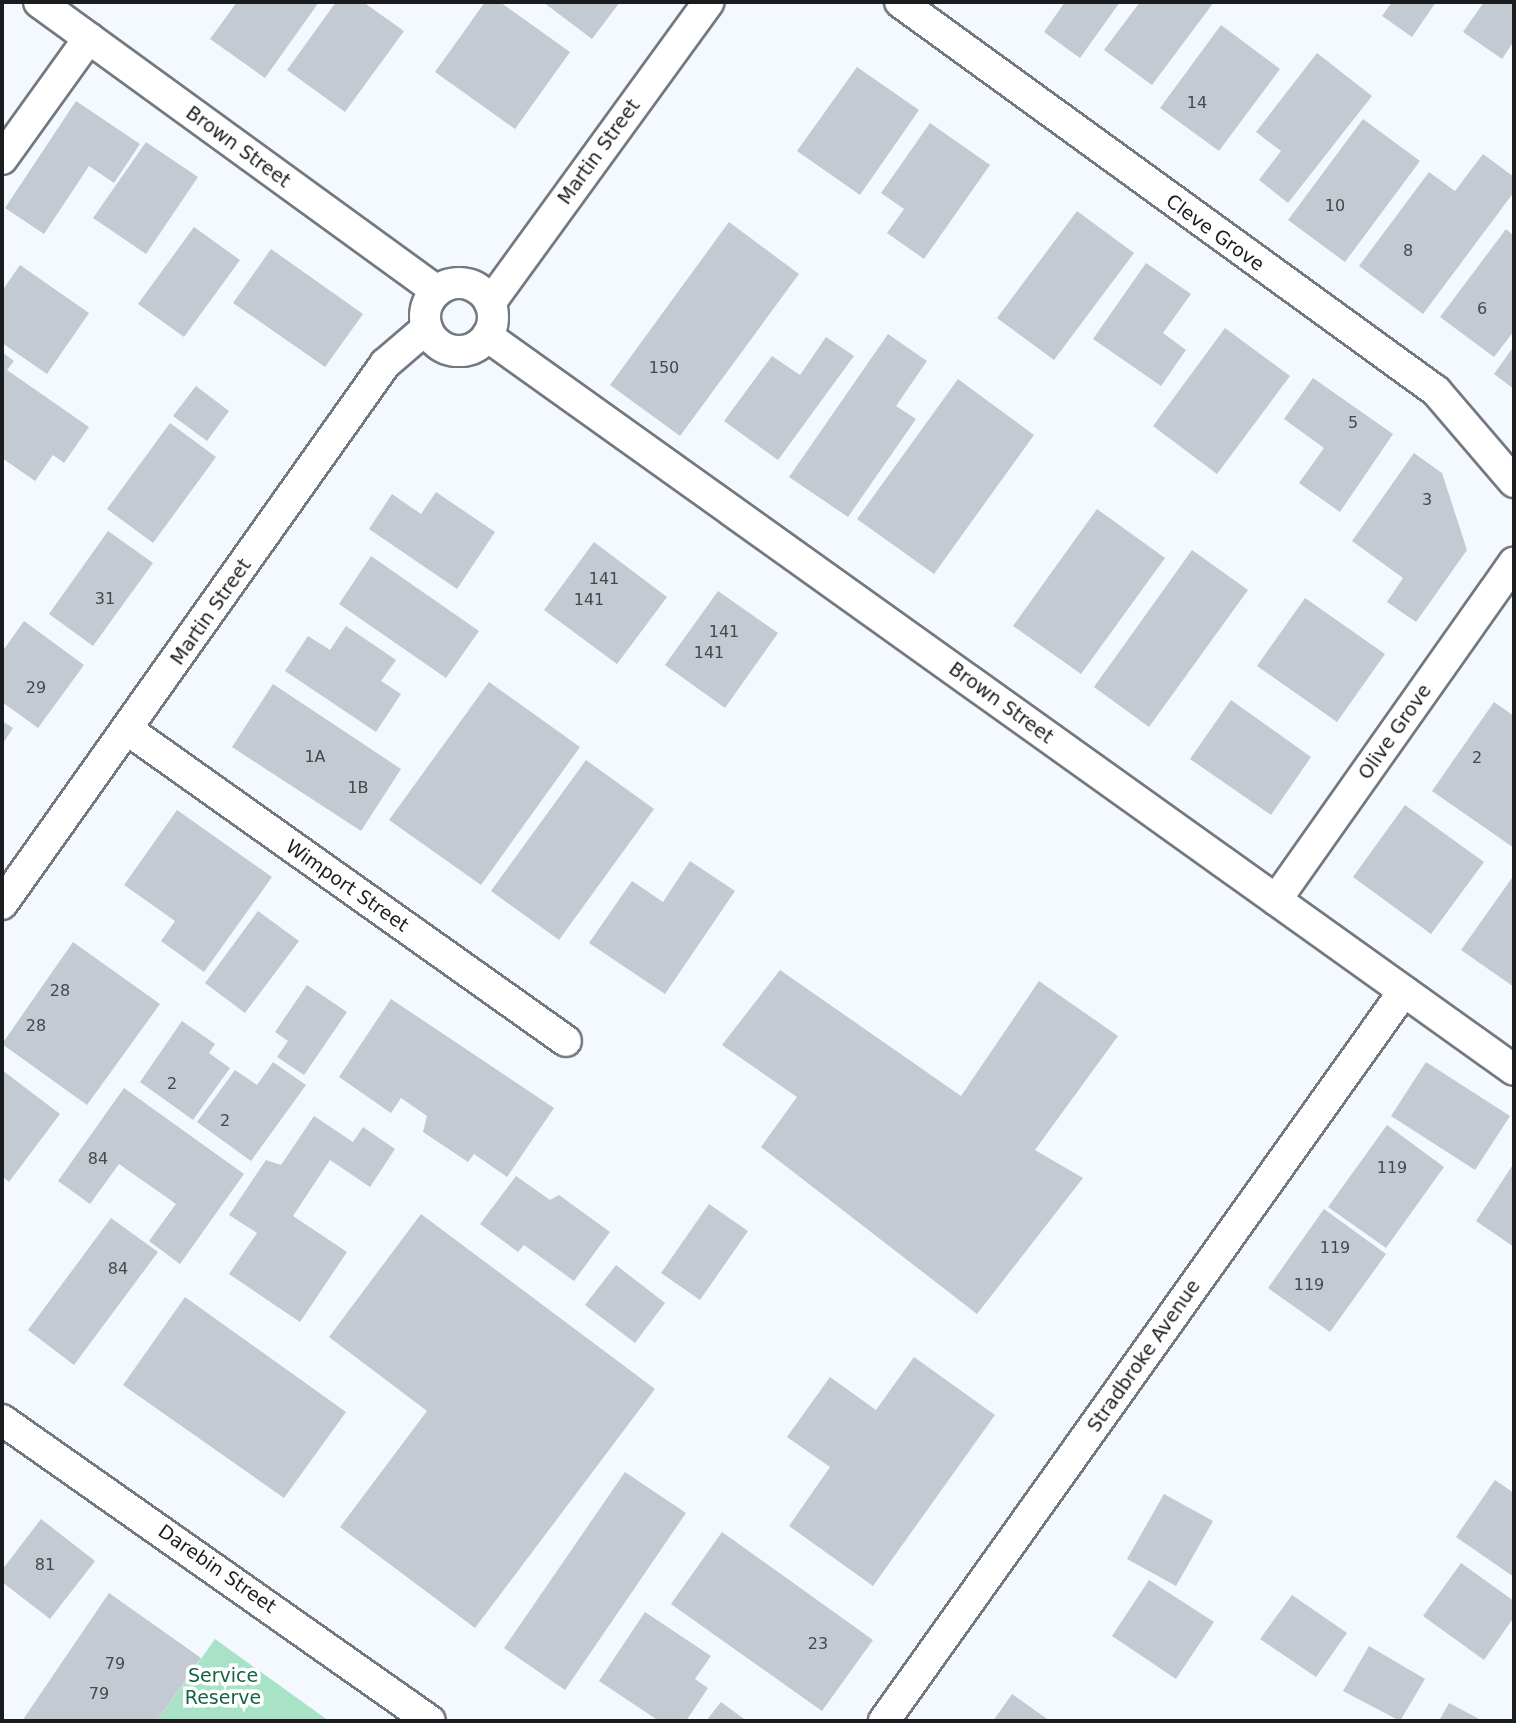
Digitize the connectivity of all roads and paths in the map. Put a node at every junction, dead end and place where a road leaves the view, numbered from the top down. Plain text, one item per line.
1 (39, 2) edge
2 (709, 2) edge
3 (900, 2) edge
4 (89, 38) junction
5 (2, 159) edge
6 (437, 291) junction
7 (490, 303) junction
8 (427, 328) junction
9 (487, 336) junction
10 (1514, 482) edge
11 (1514, 563) edge
12 (128, 730) junction
13 (1276, 900) junction
14 (2, 904) edge
15 (1404, 991) junction
16 (566, 1041) dead end
17 (1514, 1070) edge
18 (2, 1420) edge
19 (430, 1721) edge
20 (884, 1721) edge

1 - 4 street, Brown Street
2 - 7 street, Martin Street
3 - 10 street, Cleve Grove
4 - 5 street
4 - 6 street, Brown Street
6 - 7 street
6 - 8 street
7 - 9 street
8 - 9 street
8 - 12 street, Martin Street
9 - 13 street, Brown Street
11 - 13 street, Olive Grove
12 - 14 street, Martin Street
12 - 16 street, Wimport Street
13 - 15 street, Brown Street
15 - 17 street, Brown Street
15 - 20 street, Stradbroke Avenue
18 - 19 street, Darebin Street

